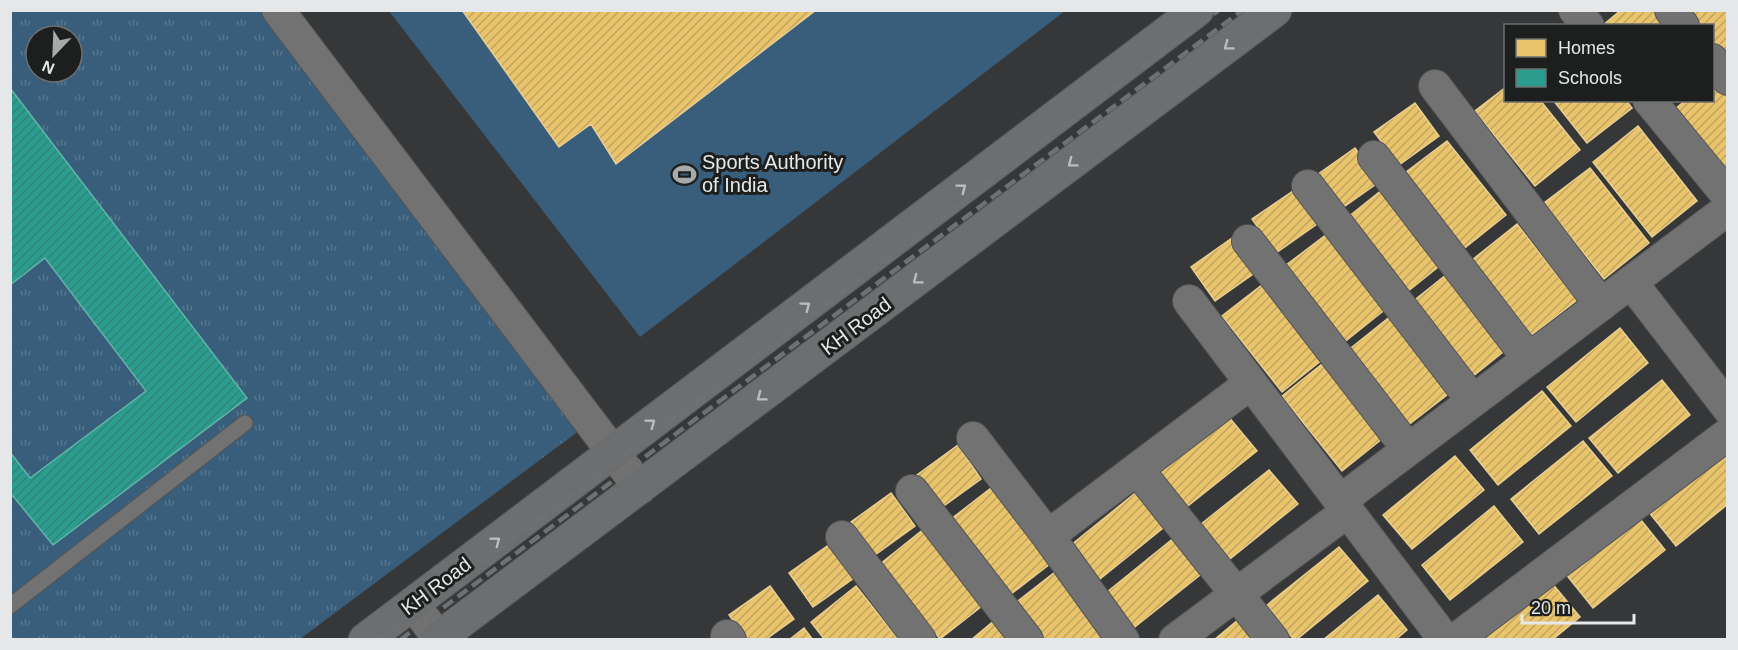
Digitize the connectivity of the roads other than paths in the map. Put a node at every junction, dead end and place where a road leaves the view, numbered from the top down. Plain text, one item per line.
1 (278, 10) edge
2 (1197, 10) edge
3 (1275, 10) edge
4 (1575, 10) edge
5 (1671, 10) edge
6 (1586, 24) edge
7 (1682, 24) edge
8 (1714, 61) edge
9 (1728, 79) edge
10 (1435, 86) dead end
11 (1651, 102) edge
12 (1374, 157) dead end
13 (1308, 186) dead end
14 (1728, 196) edge
15 (1728, 209) edge
16 (1248, 241) dead end
17 (1631, 282) junction
18 (1189, 302) dead end
19 (1601, 304) junction
20 (1529, 359) junction
21 (1251, 383) junction
22 (1473, 401) junction
23 (1728, 408) edge
24 (245, 423) dead end
25 (1728, 434) edge
26 (973, 438) dead end
27 (1408, 449) junction
28 (612, 452) junction
29 (1137, 469) junction
30 (640, 488) junction
31 (912, 491) dead end
32 (1344, 506) junction
33 (1048, 536) junction
34 (842, 537) dead end
35 (1237, 595) junction
36 (413, 604) junction
37 (10, 606) edge
38 (365, 639) edge
39 (438, 639) edge
40 (920, 639) edge
41 (1028, 639) edge
42 (1123, 639) edge
43 (1175, 639) edge
44 (1273, 639) edge
45 (1445, 639) edge
46 (1455, 639) edge

1 - 28 street
28 -> 2 main road, KH Road
3 -> 30 main road, KH Road
4 - 6 street
5 - 7 street
8 - 9 street
10 - 19 street
11 - 14 street
12 - 20 street
13 - 22 street
15 - 17 street
16 - 27 street
17 - 19 street
17 - 23 street
18 - 21 street
19 - 20 street
20 - 22 street
21 - 29 street
21 - 32 street
22 - 27 street
24 - 37 lane
25 - 46 street
26 - 33 street
27 - 32 street
28 - 30 street
36 -> 28 main road, KH Road
29 - 33 street
29 - 35 street
30 - 39 main road, KH Road
31 - 41 street
32 - 35 street
32 - 45 street
33 - 42 street
34 - 40 street
35 - 43 street
35 - 44 street
36 - 38 main road, KH Road
36 - 39 street

